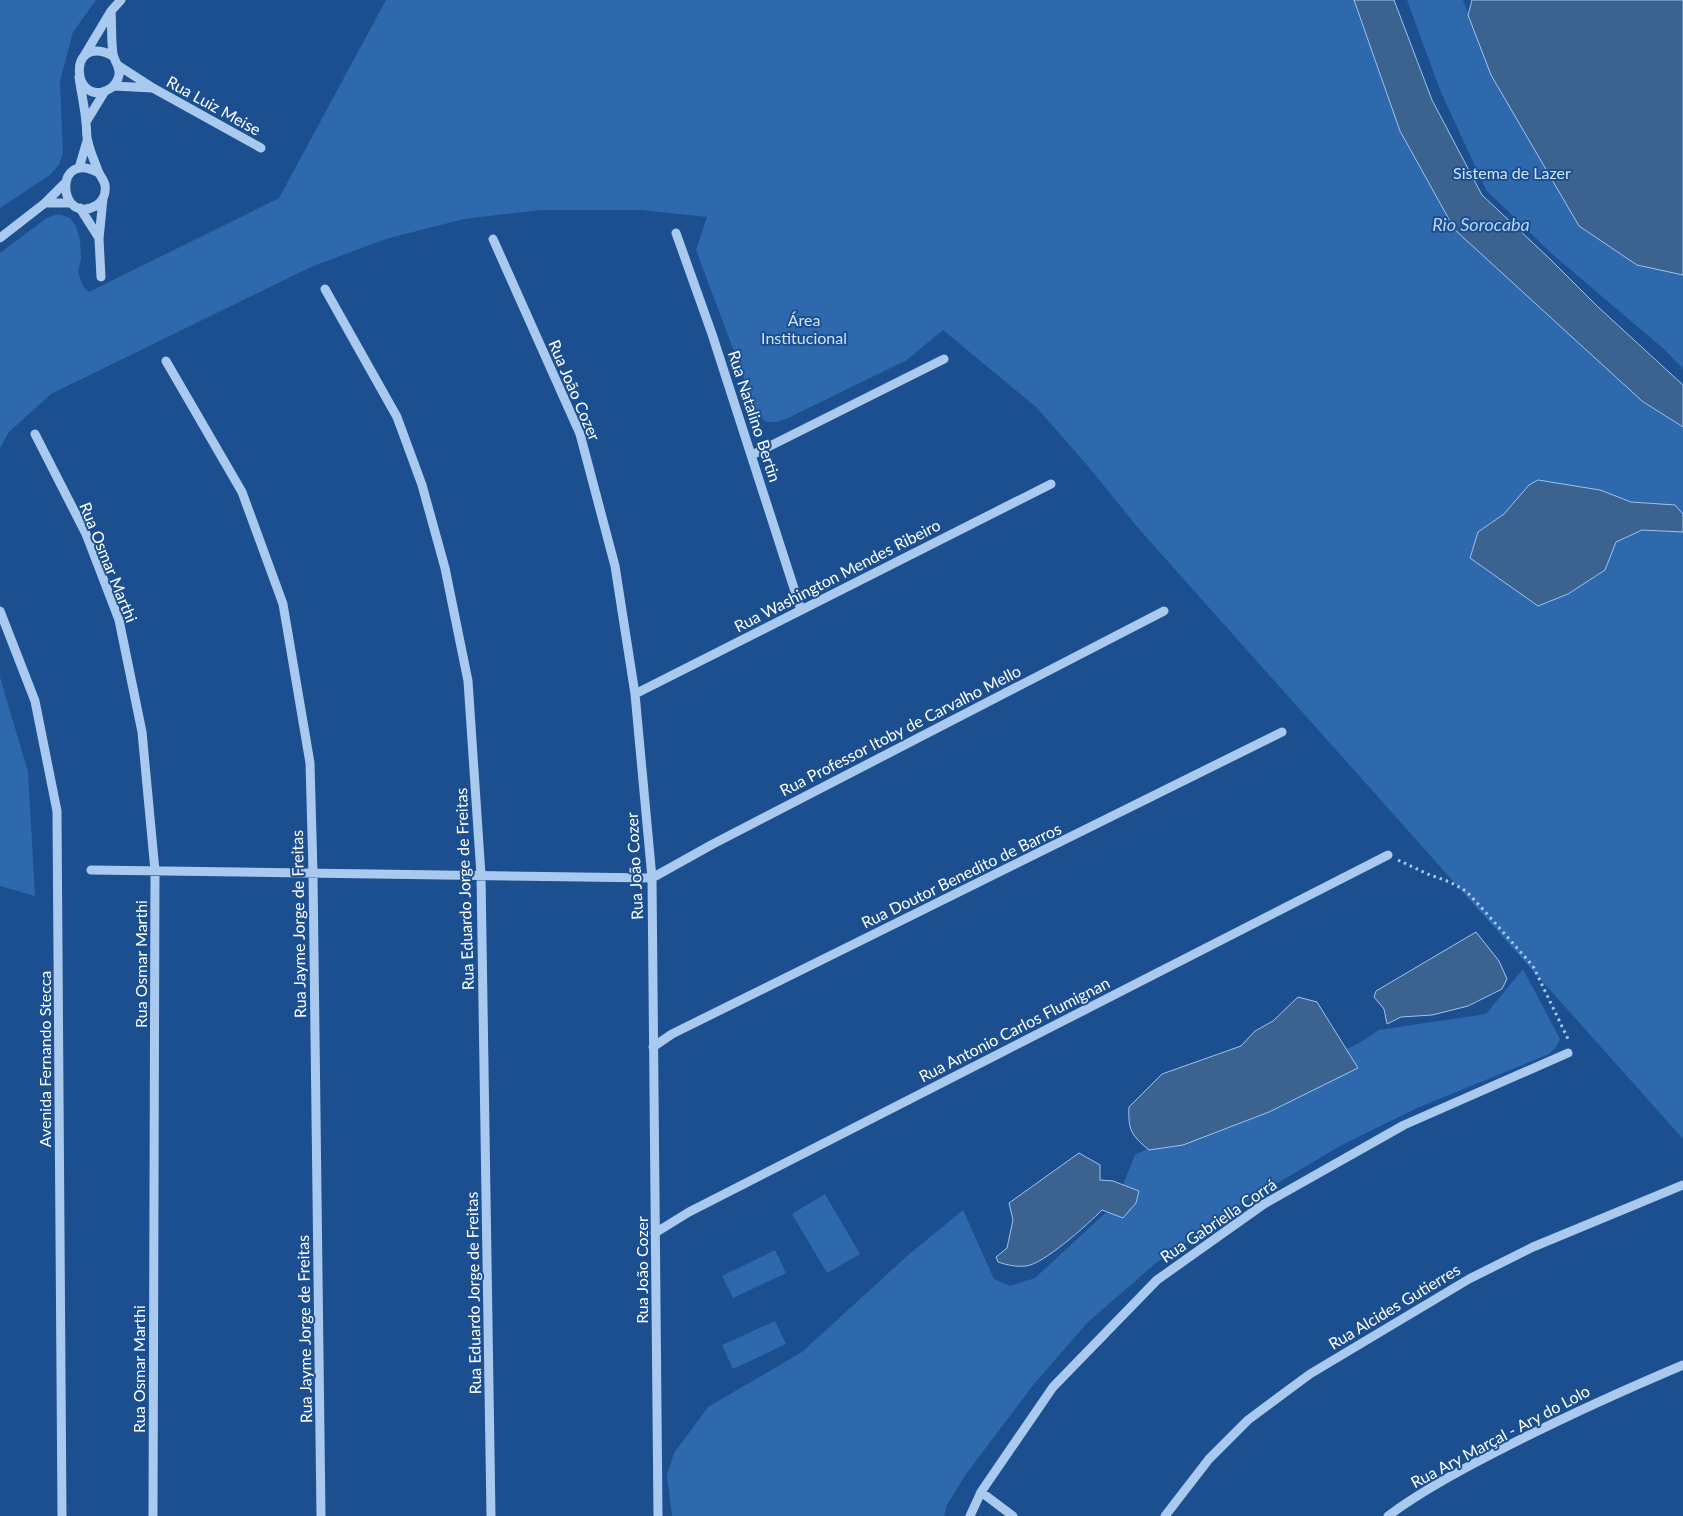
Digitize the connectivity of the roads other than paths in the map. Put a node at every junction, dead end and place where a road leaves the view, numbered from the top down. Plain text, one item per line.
1 (121, 0) edge
2 (111, 11) junction
3 (113, 56) junction
4 (84, 57) junction
5 (119, 66) junction
6 (79, 77) junction
7 (114, 86) junction
8 (153, 88) junction
9 (105, 91) junction
10 (86, 122) junction
11 (87, 141) junction
12 (261, 148) dead end
13 (79, 168) junction
14 (99, 173) junction
15 (65, 183) junction
16 (103, 198) junction
17 (46, 203) junction
18 (71, 203) junction
19 (80, 208) junction
20 (676, 233) dead end
21 (0, 238) edge
22 (99, 239) junction
23 (493, 239) dead end
24 (101, 276) dead end
25 (325, 289) dead end
26 (944, 359) dead end
27 (166, 361) dead end
28 (35, 434) dead end
29 (752, 455) junction
30 (1052, 484) dead end
31 (801, 610) junction
32 (0, 611) edge
33 (1164, 611) dead end
34 (635, 694) junction
35 (1282, 732) dead end
36 (1388, 855) road end
37 (91, 870) dead end
38 (155, 871) junction
39 (313, 873) junction
40 (481, 875) junction
41 (652, 878) junction
42 (653, 1047) junction
43 (1568, 1053) road end
44 (1683, 1185) edge
45 (655, 1233) junction
46 (1683, 1365) edge
47 (981, 1492) junction
48 (62, 1516) edge
49 (153, 1516) edge
50 (321, 1516) edge
51 (491, 1516) edge
52 (658, 1516) edge
53 (970, 1516) edge
54 (1013, 1516) edge
55 (1165, 1516) edge
56 (1388, 1516) edge

1 - 2 street
2 - 3 street
2 - 4 street
3 - 4 street
3 - 5 street
4 - 6 street
5 - 7 street
5 - 8 street, Rua Luiz Meise
6 - 9 street
6 - 10 street
7 - 8 street, Rua Luiz Meise
7 - 9 street
8 - 12 street, Rua Luiz Meise
9 - 10 street
10 - 11 street
11 - 13 street
11 - 14 street
13 - 14 street
13 - 15 street
14 - 16 street
15 - 17 street
15 - 18 street
16 - 19 street
16 - 22 street
17 - 18 street
17 - 21 street
18 - 19 street
19 - 22 street
20 - 29 street, Rua Natalino Bertin
22 - 24 street
23 - 34 street, Rua João Cozer
25 - 40 street, Rua Eduardo Jorge de Freitas
26 - 29 street
27 - 39 street, Rua Jayme Jorge de Freitas
28 - 38 street, Rua Osmar Marthi
29 - 31 street, Rua Natalino Bertin
30 - 31 street, Rua Washington Mendes Ribeiro
31 - 34 street, Rua Washington Mendes Ribeiro
32 - 48 street, Avenida Fernando Stecca
33 - 41 street, Rua Professor Itoby de Carvalho Mello
34 - 41 street, Rua João Cozer
35 - 42 street, Rua Doutor Benedito de Barros
36 - 45 street, Rua Antonio Carlos Flumignan
37 - 38 street
38 - 39 street
38 - 49 street, Rua Osmar Marthi
39 - 40 street
39 - 50 street, Rua Jayme Jorge de Freitas
40 - 41 street
40 - 51 street, Rua Eduardo Jorge de Freitas
41 - 42 street, Rua João Cozer
42 - 45 street, Rua João Cozer
43 - 47 street, Rua Gabriella Corrá
44 - 55 street, Rua Alcides Gutierres
45 - 52 street, Rua João Cozer
46 - 56 street, Rua Ary Marçal - Ary do Lolo
47 - 53 street, Rua Gabriella Corrá
47 - 54 street

